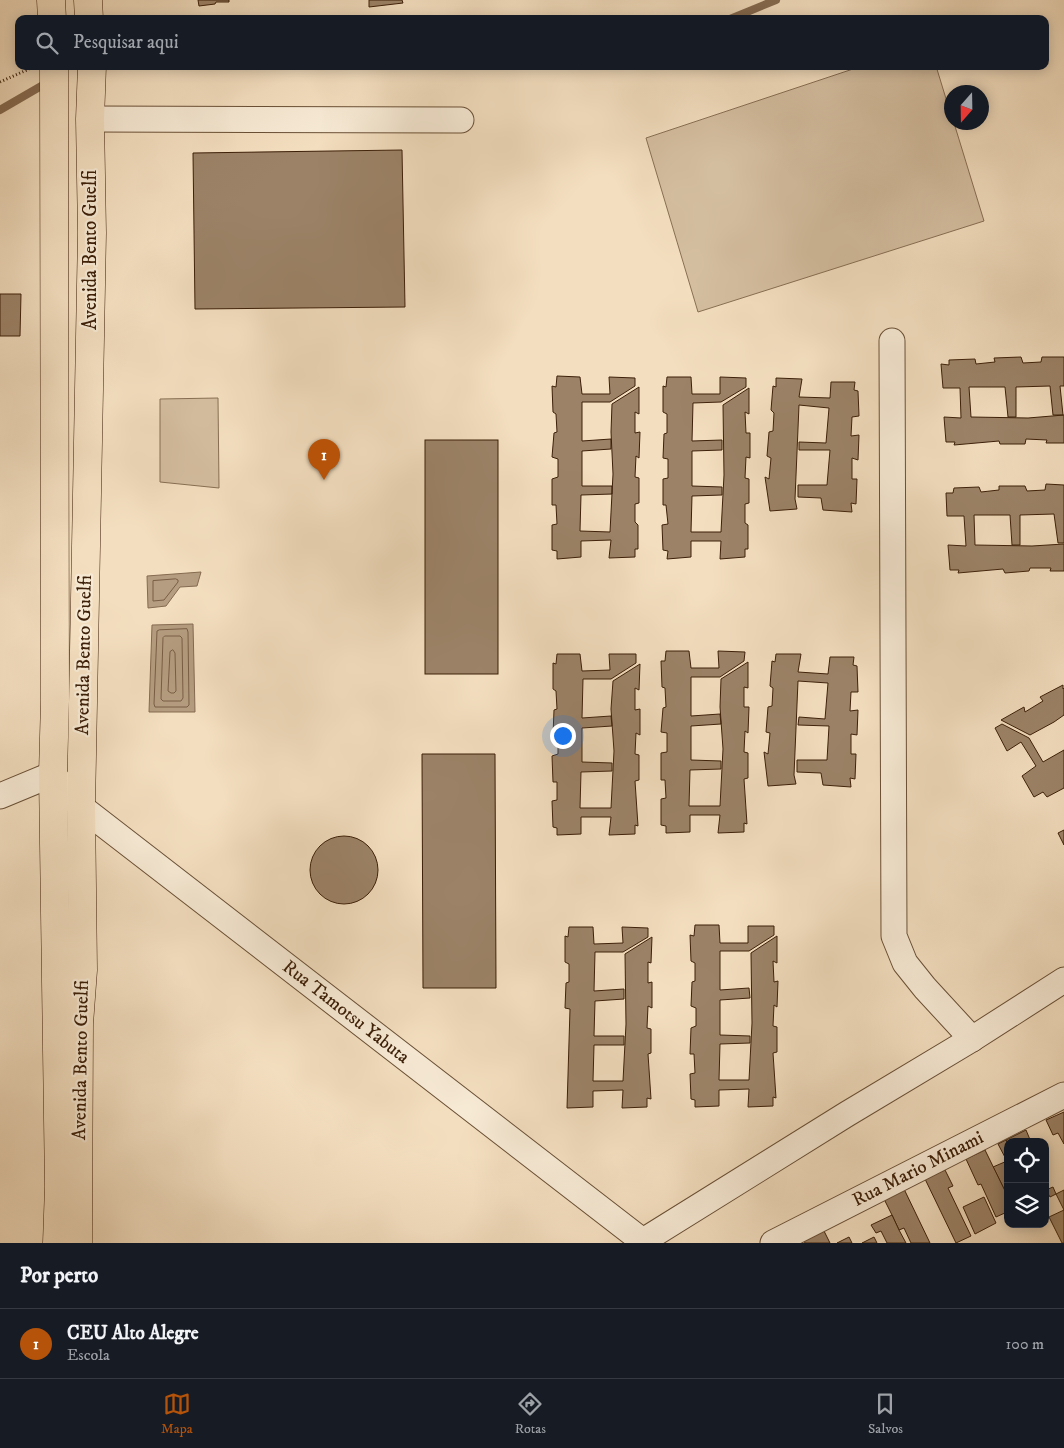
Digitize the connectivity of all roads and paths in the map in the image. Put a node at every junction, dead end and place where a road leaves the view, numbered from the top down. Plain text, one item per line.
1 (51, 0) edge
2 (88, 0) edge
3 (52, 15) edge
4 (89, 15) edge
5 (28, 70) edge
6 (54, 70) edge
7 (92, 70) edge
8 (0, 82) edge
9 (90, 119) junction
10 (461, 120) dead end
11 (892, 341) dead end
12 (54, 774) junction
13 (0, 796) edge
14 (81, 807) junction
15 (1064, 980) edge
16 (972, 1038) junction
17 (1064, 1096) edge
18 (644, 1242) edge
19 (57, 1243) edge
20 (78, 1243) edge
21 (772, 1243) edge

1 - 3 main road
2 - 4 main road
5 - 8 path
6 - 12 main road, Avenida Bento Guelfi
7 - 9 main road, Avenida Bento Guelfi
9 - 10 street
9 - 14 main road, Avenida Bento Guelfi
11 - 16 street
12 - 13 street
12 - 14 street, Rua Tamotsu Yabuta
12 - 19 main road, Avenida Bento Guelfi
14 - 18 street, Rua Tamotsu Yabuta
14 - 20 main road, Avenida Bento Guelfi
15 - 16 street
16 - 18 street
17 - 21 street, Rua Mario Minami

